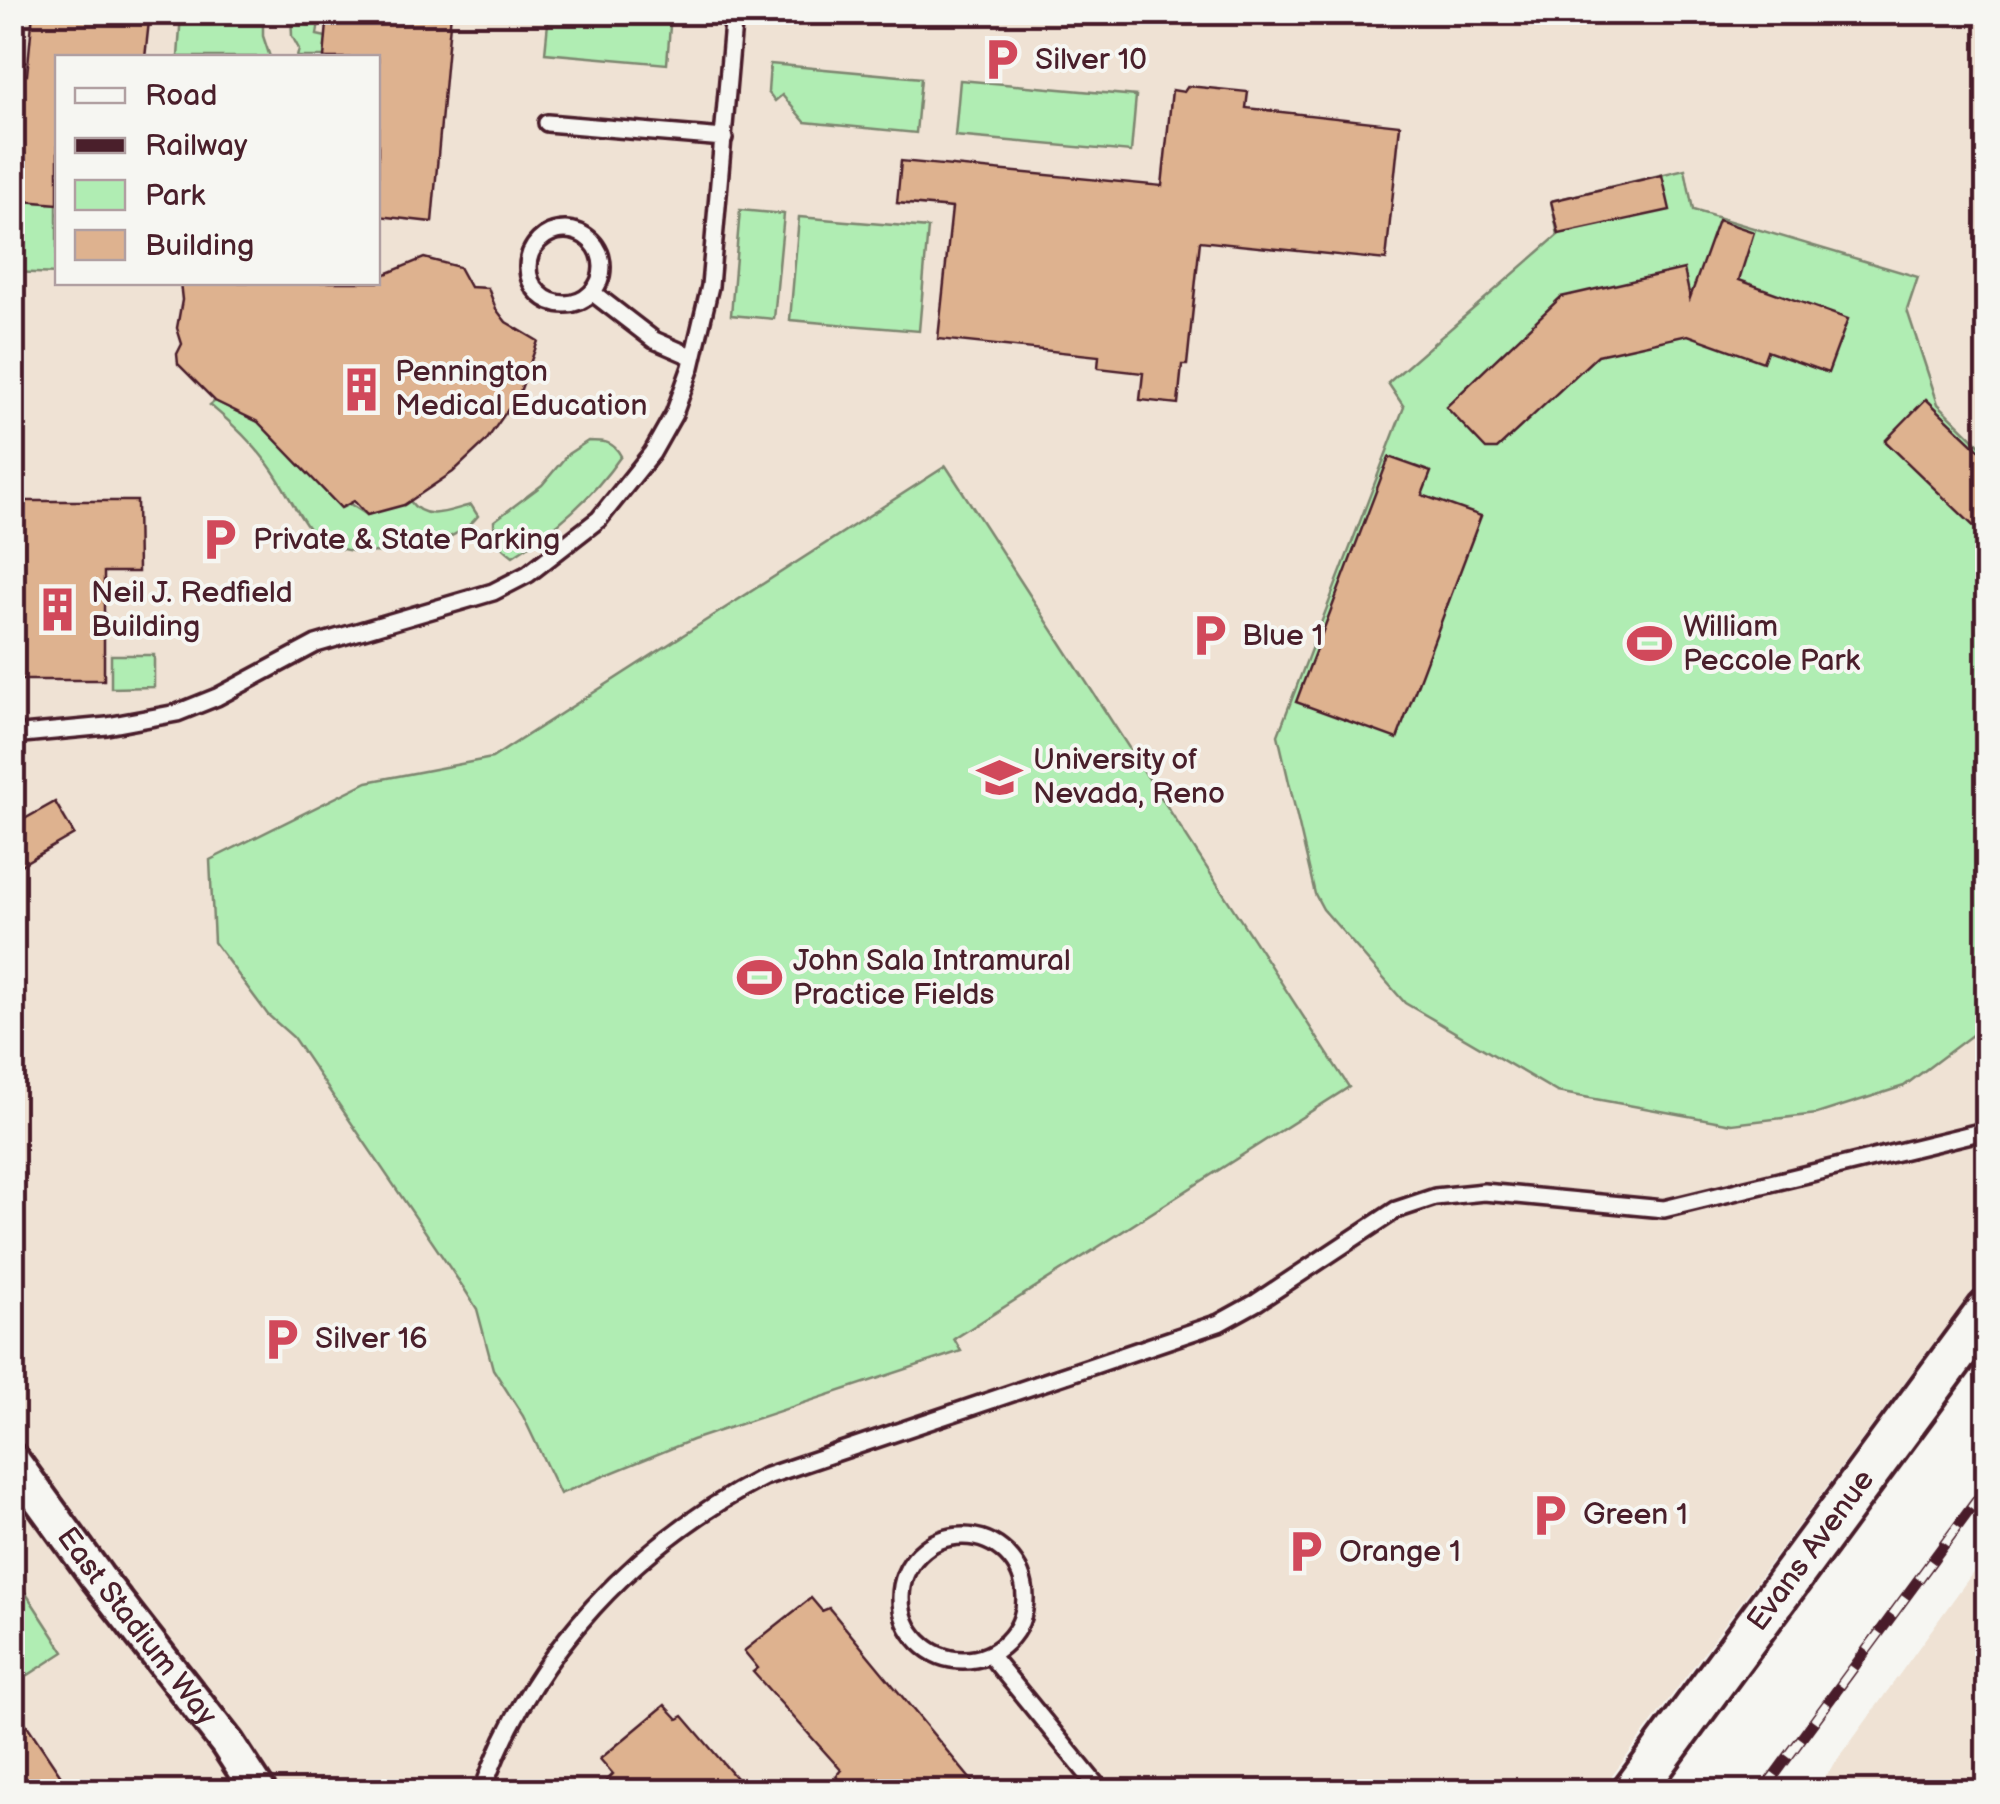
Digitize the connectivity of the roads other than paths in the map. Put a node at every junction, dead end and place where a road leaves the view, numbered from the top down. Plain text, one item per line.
1 (734, 12) edge
2 (547, 123) dead end
3 (724, 138) junction
4 (594, 293) junction
5 (694, 357) junction
6 (12, 736) edge
7 (1988, 1130) edge
8 (1988, 1310) edge
9 (12, 1460) edge
10 (990, 1655) junction
11 (259, 1792) edge
12 (482, 1792) edge
13 (1102, 1792) edge
14 (1633, 1792) edge

1 - 3 lane
2 - 3 lane
3 - 5 lane
4 - 4 lane
4 - 5 lane
5 - 6 lane
7 - 12 lane
8 - 14 street, Evans Avenue
9 - 11 street, East Stadium Way
10 - 10 lane
10 - 13 lane

